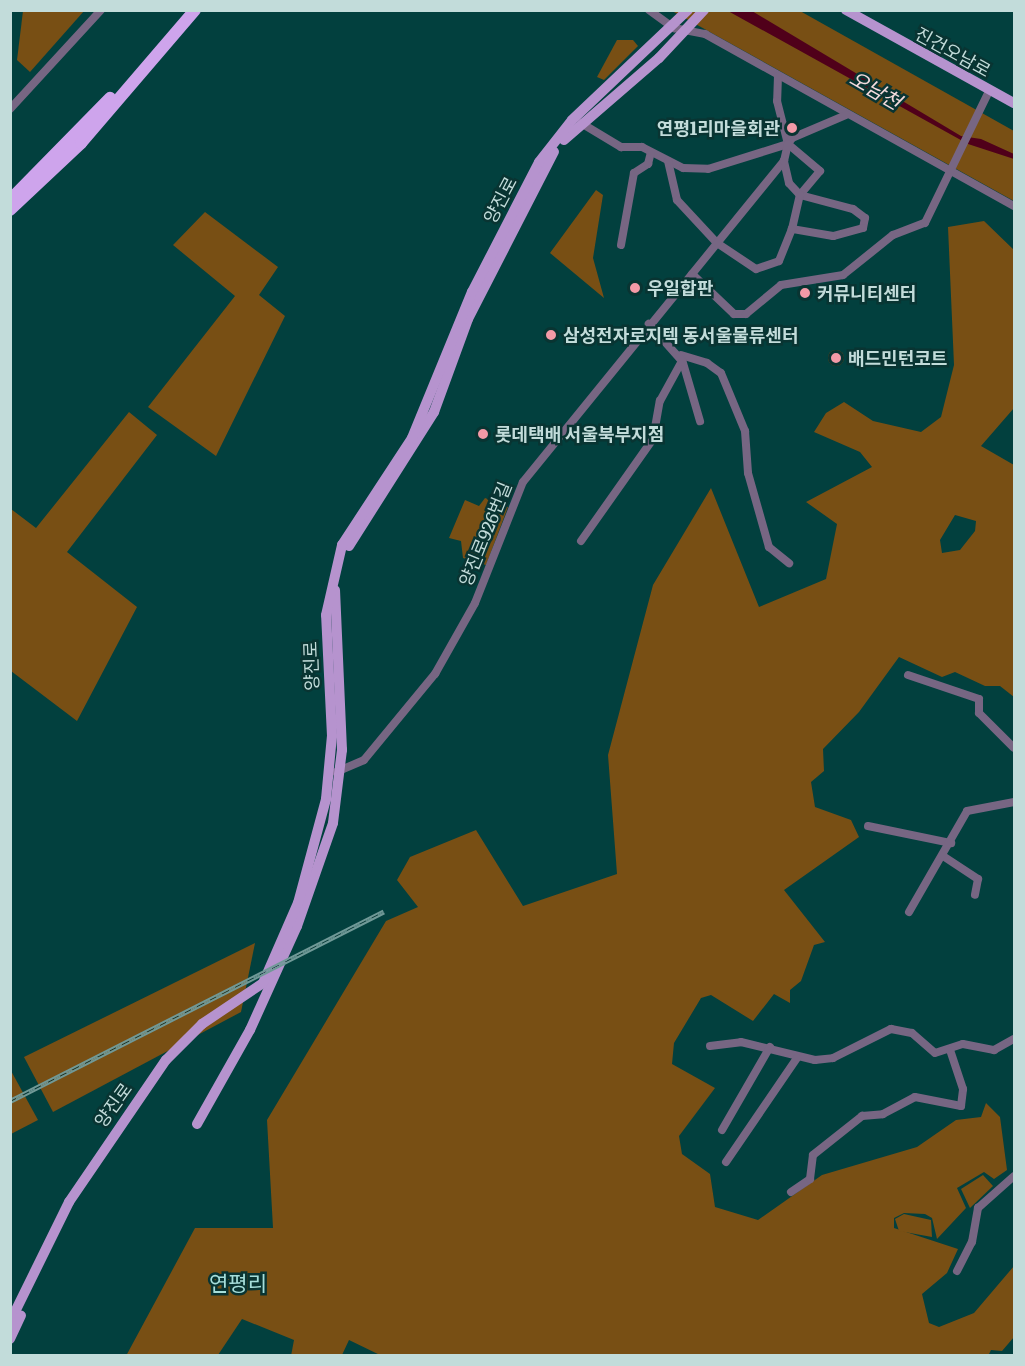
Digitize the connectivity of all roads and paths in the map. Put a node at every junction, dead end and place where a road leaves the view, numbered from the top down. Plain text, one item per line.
1 (101, 10) edge
2 (184, 10) edge
3 (195, 10) edge
4 (649, 10) edge
5 (704, 10) edge
6 (846, 10) edge
7 (686, 14) edge
8 (674, 28) junction
9 (691, 28) junction
10 (778, 76) junction
11 (989, 90) junction
12 (1014, 103) edge
13 (10, 110) edge
14 (846, 115) junction
15 (581, 123) junction
16 (788, 144) junction
17 (651, 152) junction
18 (668, 161) junction
19 (784, 161) junction
20 (952, 168) junction
21 (32, 180) junction
22 (10, 191) edge
23 (800, 195) junction
24 (10, 200) edge
25 (1014, 206) edge
26 (10, 210) edge
27 (792, 229) junction
28 (717, 243) junction
29 (621, 245) dead end
30 (693, 274) junction
31 (649, 324) junction
32 (681, 356) junction
33 (700, 421) dead end
34 (581, 541) dead end
35 (789, 563) dead end
36 (908, 675) dead end
37 (1014, 748) edge
38 (335, 772) junction
39 (1014, 802) edge
40 (868, 826) dead end
41 (951, 843) junction
42 (943, 856) junction
43 (975, 895) dead end
44 (909, 912) dead end
45 (268, 990) junction
46 (1014, 1040) edge
47 (710, 1046) dead end
48 (770, 1047) junction
49 (950, 1050) junction
50 (797, 1058) junction
51 (197, 1124) dead end
52 (722, 1130) dead end
53 (726, 1162) dead end
54 (1014, 1176) edge
55 (791, 1192) dead end
56 (957, 1271) dead end
57 (10, 1322) edge
58 (10, 1339) edge

1 - 13 street
2 - 21 highway
3 - 26 highway
4 - 8 street
5 - 9 main road, 양진로
6 - 11 main road, 진건오남로
7 - 8 main road, 양진로
8 - 9 street
8 - 38 main road, 양진로
9 - 10 street
9 - 15 main road, 양진로
10 - 14 street
10 - 16 street
11 - 12 main road, 진건오남로
11 - 20 street
14 - 16 street
14 - 20 street
15 - 17 street
15 - 38 main road, 양진로
16 - 18 street
16 - 19 street, 양진로926번길
16 - 23 street
17 - 18 street
17 - 29 street
18 - 28 street
19 - 23 street
19 - 28 street, 양진로926번길
20 - 25 street
20 - 30 street
21 - 22 highway
21 - 24 highway
23 - 27 street
23 - 27 street
27 - 28 street
28 - 30 street, 양진로926번길
30 - 31 street, 양진로926번길
31 - 32 street
31 - 38 street, 양진로926번길
32 - 33 street
32 - 34 street
32 - 35 street
36 - 37 street
38 - 45 main road, 양진로
38 - 57 main road, 양진로
39 - 41 street
40 - 41 street
41 - 42 street
42 - 43 street
42 - 44 street
45 - 51 main road, 양진로
45 - 58 main road, 양진로
46 - 49 street
47 - 48 street
48 - 50 street
48 - 52 street
49 - 50 street
49 - 55 street
50 - 53 street
54 - 56 street

